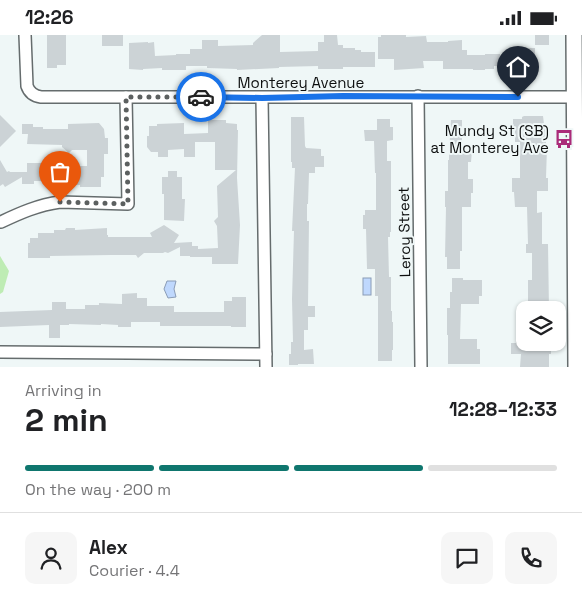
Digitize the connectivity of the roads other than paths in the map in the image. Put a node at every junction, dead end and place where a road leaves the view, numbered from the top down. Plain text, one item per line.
1 (25, 35) edge
2 (574, 35) edge
3 (126, 97) junction
4 (418, 97) junction
5 (574, 97) junction
6 (262, 98) junction
7 (1, 222) edge
8 (579, 316) edge
9 (0, 352) edge
10 (266, 354) junction
11 (266, 367) edge
12 (421, 367) edge
13 (576, 367) edge

1 - 3 street, Monterey Avenue
2 - 5 street
3 - 6 street, Monterey Avenue
3 - 7 street
4 - 5 street, Monterey Avenue
4 - 6 street, Monterey Avenue
4 - 12 street, Leroy Street
5 - 8 street
6 - 10 street
8 - 13 street
9 - 10 street
10 - 11 street

